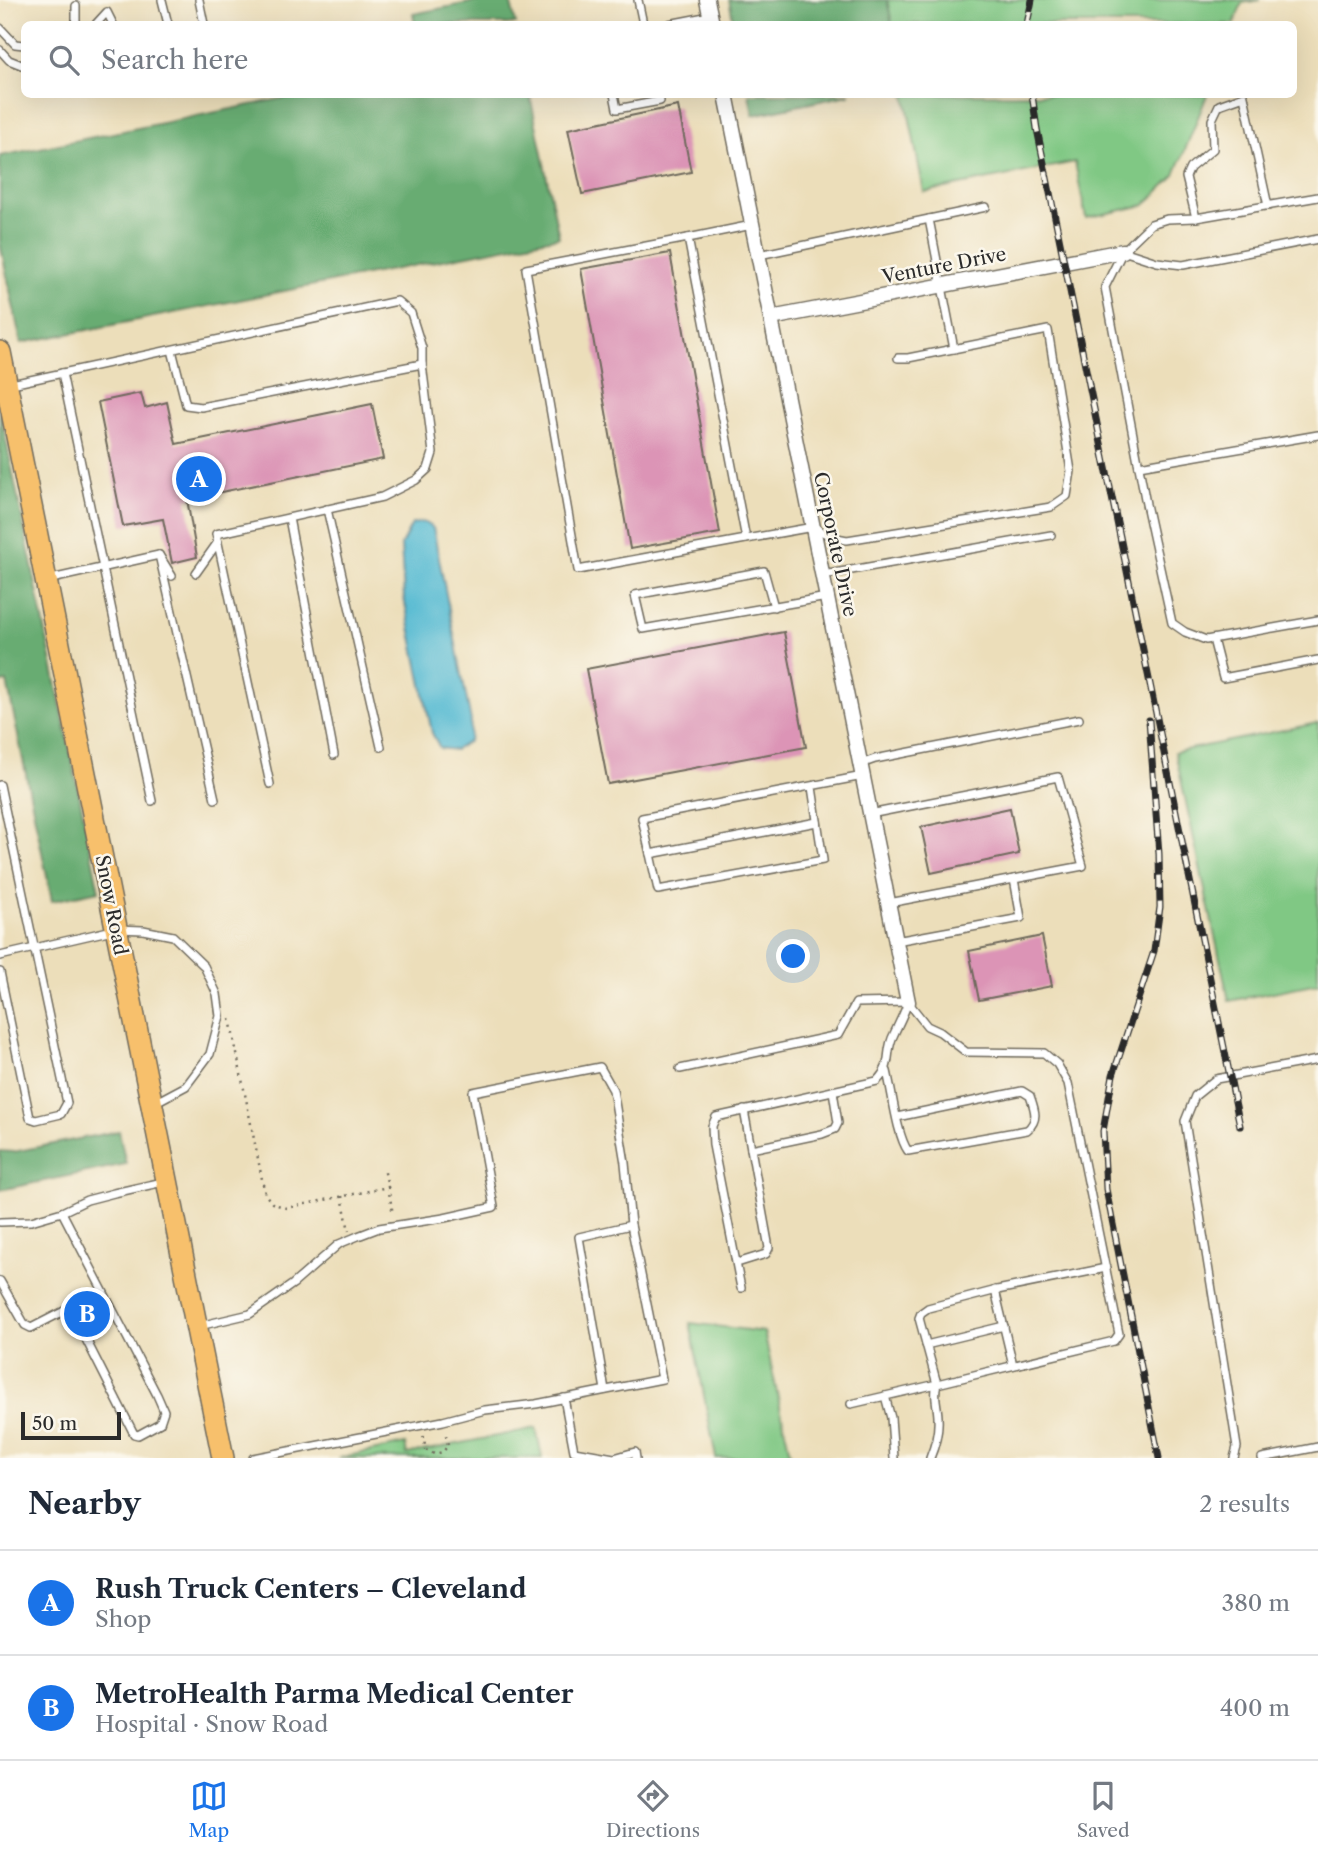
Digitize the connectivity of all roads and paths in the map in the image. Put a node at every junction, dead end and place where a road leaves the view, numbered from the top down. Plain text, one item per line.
1 (162, 0) edge
2 (199, 0) edge
3 (638, 0) edge
4 (707, 0) edge
5 (76, 6) dead end
6 (711, 20) edge
7 (76, 21) edge
8 (99, 21) edge
9 (112, 21) edge
10 (167, 21) edge
11 (203, 21) edge
12 (642, 21) edge
13 (0, 28) edge
14 (21, 45) edge
15 (0, 50) edge
16 (21, 65) edge
17 (615, 98) edge
18 (659, 98) edge
19 (727, 98) edge
20 (1238, 98) edge
21 (1244, 98) edge
22 (1318, 197) edge
23 (1268, 206) junction
24 (986, 207) dead end
25 (1196, 218) junction
26 (929, 219) junction
27 (752, 225) junction
28 (688, 238) junction
29 (1318, 239) edge
30 (1123, 251) junction
31 (758, 255) junction
32 (942, 285) junction
33 (771, 318) junction
34 (954, 349) junction
35 (172, 350) junction
36 (0, 352) edge
37 (898, 358) dead end
38 (422, 364) junction
39 (62, 373) junction
40 (7, 385) junction
41 (1318, 435) edge
42 (1139, 466) junction
43 (327, 509) junction
44 (289, 518) junction
45 (813, 527) junction
46 (1051, 535) dead end
47 (746, 539) junction
48 (218, 542) junction
49 (159, 555) junction
50 (102, 567) junction
51 (197, 573) dead end
52 (823, 575) junction
53 (172, 576) dead end
54 (46, 580) junction
55 (828, 597) junction
56 (774, 607) junction
57 (1318, 620) edge
58 (1213, 639) junction
59 (1318, 660) edge
60 (1079, 719) dead end
61 (381, 747) dead end
62 (334, 755) dead end
63 (862, 770) junction
64 (270, 784) dead end
65 (0, 785) edge
66 (812, 786) junction
67 (215, 799) dead end
68 (152, 801) dead end
69 (870, 814) junction
70 (817, 822) junction
71 (650, 854) junction
72 (1014, 878) junction
73 (889, 903) junction
74 (117, 929) junction
75 (896, 941) junction
76 (34, 947) junction
77 (0, 956) edge
78 (0, 972) edge
79 (908, 1002) junction
80 (229, 1014) dead end
81 (1318, 1060) edge
82 (680, 1069) dead end
83 (887, 1071) junction
84 (833, 1091) junction
85 (152, 1104) junction
86 (744, 1110) junction
87 (897, 1117) junction
88 (751, 1149) junction
89 (384, 1168) dead end
90 (167, 1181) junction
91 (388, 1187) junction
92 (342, 1196) junction
93 (62, 1212) junction
94 (0, 1222) edge
95 (395, 1225) junction
96 (631, 1226) junction
97 (351, 1239) junction
98 (737, 1263) junction
99 (1106, 1268) junction
100 (0, 1281) edge
101 (741, 1288) dead end
102 (102, 1290) junction
103 (995, 1290) junction
104 (70, 1308) junction
105 (197, 1326) junction
106 (1004, 1326) junction
107 (926, 1345) junction
108 (1013, 1365) junction
109 (937, 1384) junction
110 (605, 1390) junction
111 (885, 1396) junction
112 (564, 1398) junction
113 (851, 1404) dead end
114 (443, 1421) junction
115 (420, 1426) junction
116 (1318, 1447) edge
117 (439, 1455) edge
118 (223, 1458) edge
119 (253, 1458) edge
120 (636, 1458) edge
121 (894, 1458) edge
122 (930, 1458) edge
123 (1234, 1458) edge
124 (1262, 1458) edge

1 - 10 lane
2 - 11 lane
3 - 12 lane
4 - 6 street
5 - 7 lane
8 - 9 lane
13 - 14 lane
15 - 16 lane
17 - 18 lane
19 - 27 street, Corporate Drive
20 - 25 lane
21 - 23 lane
22 - 23 lane
23 - 25 lane
24 - 26 lane
25 - 30 lane
26 - 31 lane
26 - 32 lane
27 - 28 lane
27 - 31 street, Corporate Drive
28 - 47 lane
28 - 47 lane
29 - 30 lane
30 - 32 street, Venture Drive
30 - 42 lane
31 - 33 street, Corporate Drive
32 - 33 street, Venture Drive
32 - 34 lane
33 - 45 street, Corporate Drive
34 - 37 lane
34 - 45 lane
35 - 38 lane
35 - 38 lane
35 - 39 lane
36 - 40 main road, Snow Road
38 - 43 lane
39 - 40 lane
39 - 50 lane
40 - 54 main road, Snow Road
41 - 42 lane
42 - 58 lane
43 - 44 lane
43 - 61 lane
44 - 48 lane
44 - 62 lane
45 - 47 lane
45 - 52 street, Corporate Drive
46 - 52 lane
48 - 51 lane
48 - 64 lane
49 - 50 lane
49 - 53 lane
49 - 67 lane
50 - 54 lane
50 - 68 lane
52 - 55 street, Corporate Drive
54 - 74 main road, Snow Road
55 - 56 lane
55 - 63 street, Corporate Drive
56 - 56 lane
57 - 58 lane
58 - 59 lane
60 - 63 lane
63 - 66 lane
63 - 69 street, Corporate Drive
65 - 76 lane
66 - 70 lane
66 - 71 lane
69 - 72 lane
69 - 73 street, Corporate Drive
70 - 71 lane
70 - 71 lane
72 - 73 lane
72 - 75 lane
73 - 75 street, Corporate Drive
74 - 76 lane
74 - 85 main road, Snow Road
74 - 85 lane
75 - 79 street, Corporate Drive
76 - 77 lane
76 - 78 lane
79 - 82 lane
79 - 83 lane
79 - 99 lane
80 - 92 path
81 - 123 lane
83 - 84 lane
83 - 87 lane
84 - 86 lane
84 - 88 lane
85 - 90 main road, Snow Road
86 - 88 lane
86 - 98 lane
87 - 87 lane
88 - 98 lane
89 - 91 path
90 - 93 lane
90 - 105 main road, Snow Road
91 - 92 path
91 - 95 path
92 - 97 path
93 - 94 lane
93 - 102 lane
95 - 96 lane
95 - 97 lane
96 - 110 lane
96 - 110 lane
97 - 105 lane
98 - 101 lane
99 - 103 lane
99 - 108 lane
100 - 104 lane
102 - 104 lane
102 - 104 lane
103 - 106 lane
103 - 107 lane
105 - 118 main road, Snow Road
106 - 107 lane
106 - 108 lane
107 - 109 lane
108 - 109 lane
109 - 111 lane
109 - 122 lane
110 - 112 lane
111 - 113 lane
111 - 121 lane
112 - 114 lane
112 - 120 lane
114 - 115 lane
114 - 117 path
115 - 117 path
115 - 119 lane
116 - 124 lane

